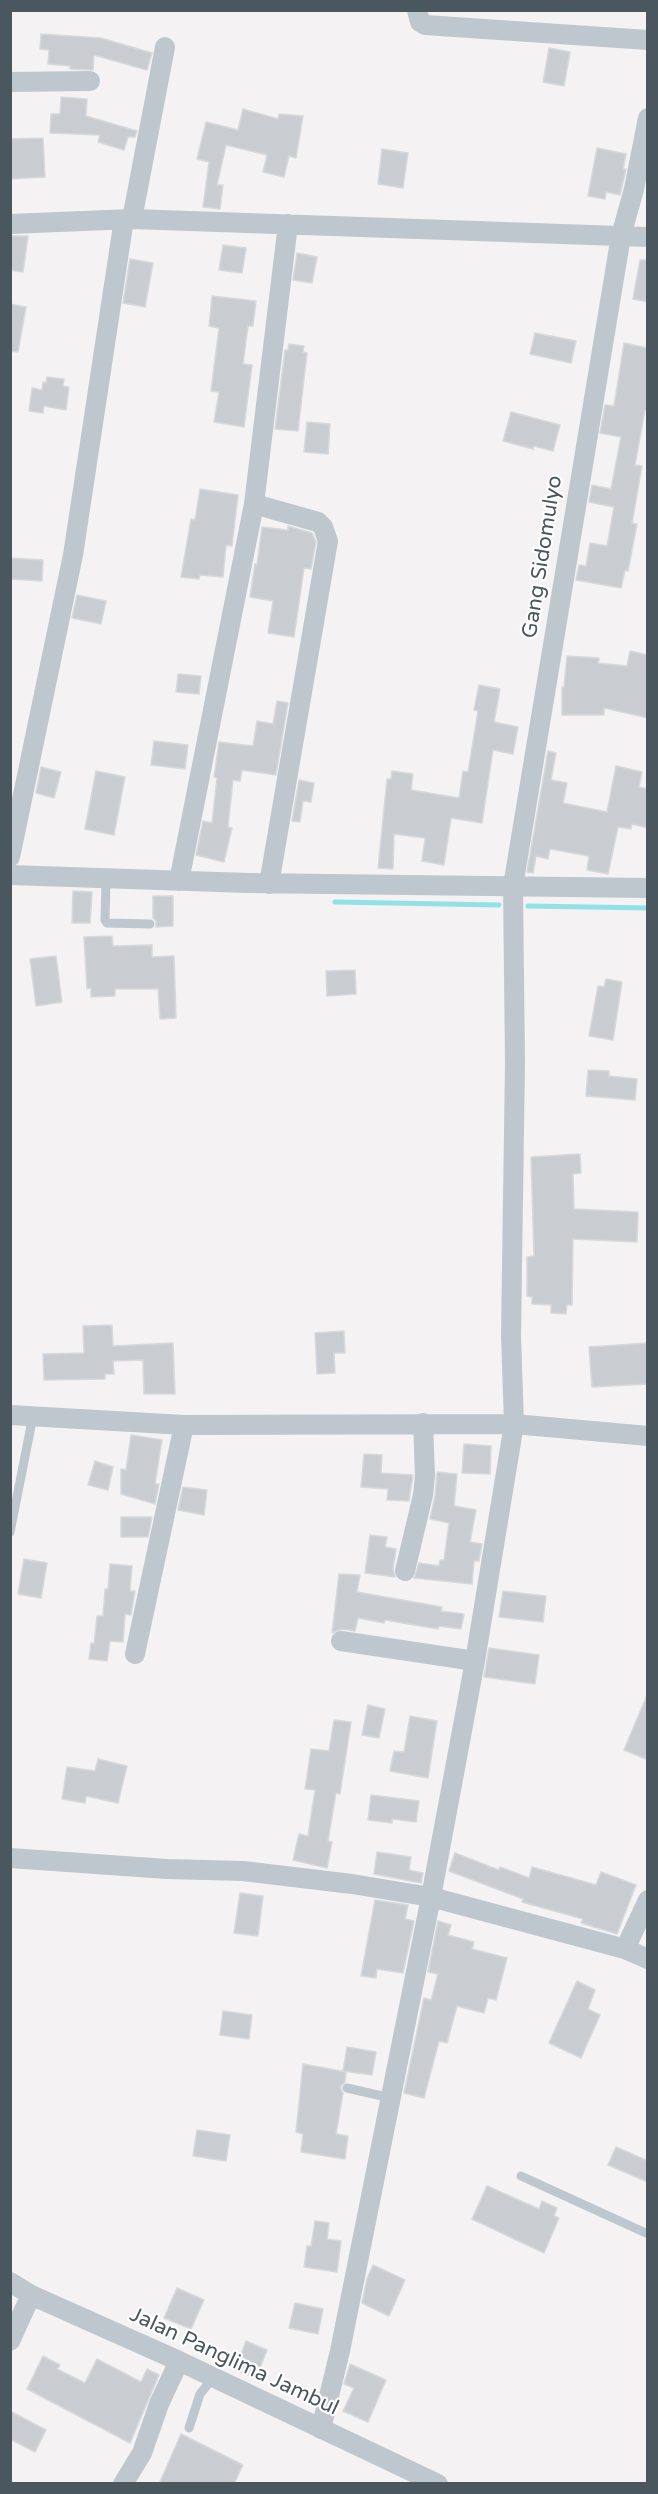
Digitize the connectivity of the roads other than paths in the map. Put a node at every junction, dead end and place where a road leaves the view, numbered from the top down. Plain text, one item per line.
1 (417, 10) edge
2 (648, 40) edge
3 (165, 46) dead end
4 (90, 81) dead end
5 (10, 82) edge
6 (648, 118) edge
7 (128, 219) junction
8 (10, 224) edge
9 (288, 224) junction
10 (621, 236) junction
11 (648, 237) edge
12 (254, 504) junction
13 (10, 857) edge
14 (10, 875) edge
15 (106, 879) junction
16 (179, 881) junction
17 (269, 884) junction
18 (513, 886) junction
19 (648, 888) edge
20 (150, 924) dead end
21 (10, 1415) edge
22 (33, 1416) junction
23 (423, 1423) junction
24 (513, 1424) junction
25 (184, 1425) junction
26 (648, 1436) edge
27 (10, 1532) edge
28 (405, 1571) dead end
29 (341, 1641) dead end
30 (135, 1654) dead end
31 (475, 1661) junction
32 (10, 1858) edge
33 (431, 1898) junction
34 (648, 1900) edge
35 (626, 1949) junction
36 (648, 1959) edge
37 (347, 2088) dead end
38 (391, 2098) junction
39 (521, 2176) dead end
40 (648, 2234) edge
41 (10, 2282) edge
42 (31, 2295) junction
43 (10, 2341) edge
44 (180, 2361) junction
45 (213, 2378) junction
46 (189, 2428) dead end
47 (321, 2429) junction
48 (123, 2484) edge
49 (438, 2484) edge

1 - 2 street
3 - 7 street
4 - 5 street
6 - 10 street, Gang Sidomulyo
7 - 8 street
7 - 9 street
7 - 13 street
9 - 10 street
9 - 12 street
10 - 11 street
10 - 18 street, Gang Sidomulyo
12 - 16 street
12 - 17 street
14 - 15 street
15 - 16 street
15 - 20 lane
16 - 17 street
17 - 18 street
18 - 19 street
18 - 24 street, Gang Sidomulyo
21 - 22 street
22 - 25 street
22 - 27 lane
23 - 24 street
23 - 25 street
23 - 28 street
24 - 26 street
24 - 31 street, Gang Sidomulyo
25 - 30 street
29 - 31 street
31 - 33 street, Gang Sidomulyo
32 - 33 street
33 - 35 street
33 - 38 street, Gang Sidomulyo
34 - 35 street
35 - 36 street
37 - 38 lane
38 - 47 street, Gang Sidomulyo
39 - 40 lane
41 - 42 street, Jalan Panglima Jambul
42 - 43 street
42 - 44 street, Jalan Panglima Jambul
44 - 45 street, Jalan Panglima Jambul
44 - 48 street
45 - 46 lane
45 - 47 street, Jalan Panglima Jambul
47 - 49 street, Jalan Panglima Jambul

